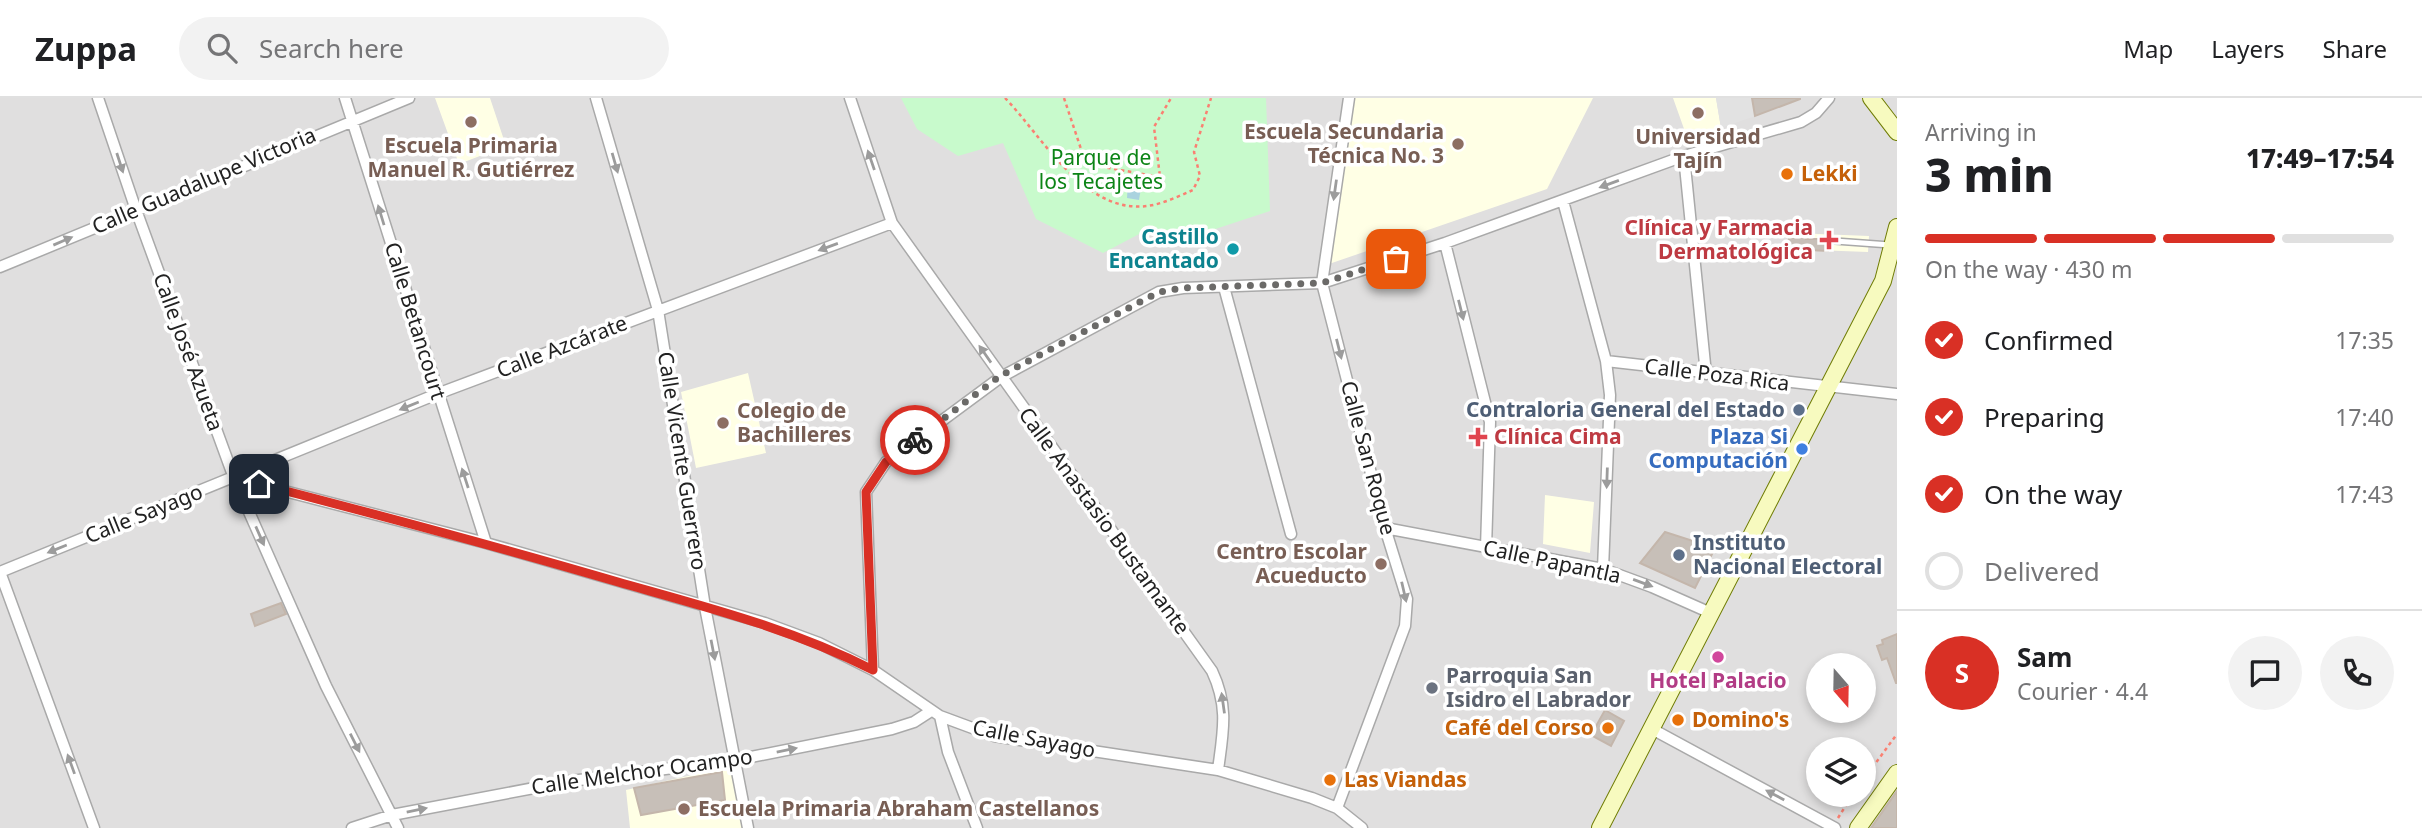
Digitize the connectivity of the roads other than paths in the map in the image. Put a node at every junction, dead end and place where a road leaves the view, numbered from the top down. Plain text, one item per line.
1 (98, 98) edge
2 (345, 98) edge
3 (409, 98) edge
4 (596, 98) edge
5 (850, 98) edge
6 (1349, 98) edge
7 (1829, 98) edge
8 (1871, 98) edge
9 (352, 120) junction
10 (1897, 132) edge
11 (1684, 156) junction
12 (1563, 201) junction
13 (136, 210) junction
14 (892, 223) junction
15 (1897, 227) edge
16 (1835, 241) dead end
17 (1445, 243) junction
18 (1893, 246) junction
19 (0, 267) edge
20 (1890, 281) edge
21 (1322, 283) junction
22 (1224, 287) junction
23 (658, 310) junction
24 (1606, 361) junction
25 (1706, 374) junction
26 (1000, 376) junction
27 (1828, 388) junction
28 (437, 394) junction
29 (1897, 394) edge
30 (234, 478) junction
31 (1385, 528) junction
32 (1291, 534) dead end
33 (486, 543) junction
34 (1486, 548) junction
35 (1603, 569) junction
36 (0, 572) edge
37 (705, 607) junction
38 (1713, 614) junction
39 (873, 670) junction
40 (935, 713) junction
41 (1651, 729) junction
42 (736, 760) junction
43 (1218, 770) junction
44 (1897, 774) edge
45 (1337, 808) junction
46 (392, 815) junction
47 (1833, 827) edge
48 (94, 828) edge
49 (352, 828) edge
50 (398, 828) edge
51 (748, 828) edge
52 (977, 828) edge
53 (1362, 828) edge
54 (1600, 828) edge
55 (1858, 828) edge

1 -> 13 street, Calle José Azueta
2 - 9 street, Calle Betancourt
3 - 9 street, Calle Guadalupe Victoria
4 -> 23 street, Calle Vicente Guerrero
14 -> 5 street, Calle Anastasio Bustamante
6 -> 21 street, Calle San Roque
7 - 11 street
8 - 10 main road
9 - 13 street, Calle Guadalupe Victoria
28 -> 9 street, Calle Betancourt
11 -> 12 street
11 - 25 street
12 - 17 street
12 - 24 street
19 -> 13 street, Calle Guadalupe Victoria
13 - 30 street, Calle José Azueta
14 -> 23 street, Calle Azcárate
26 -> 14 street, Calle Anastasio Bustamante
15 - 18 main road
16 - 18 lane
17 - 21 street
17 -> 34 street
18 - 20 main road
20 - 27 main road
21 - 22 street
21 -> 31 street, Calle San Roque
22 - 26 street
22 - 32 street
23 - 28 street, Calle Azcárate
23 - 37 street, Calle Vicente Guerrero
24 - 25 street, Calle Poza Rica
24 -> 35 street
25 - 27 street, Calle Poza Rica
26 - 39 street
43 -> 26 street, Calle Anastasio Bustamante
27 - 29 street, Calle Poza Rica
27 - 38 main road
28 -> 30 street, Calle Azcárate
33 -> 28 street, Calle Betancourt
30 - 33 street, Calle Sayago
30 -> 36 street, Calle Sayago
30 -> 46 street, Calle José Azueta
31 - 34 street, Calle Papantla
31 -> 45 street, Calle San Roque
33 - 37 street, Calle Sayago
34 - 35 street, Calle Papantla
35 -> 38 street, Calle Papantla
48 -> 36 street
37 - 39 street, Calle Sayago
37 -> 42 street, Calle Vicente Guerrero
38 - 41 main road
39 - 40 street, Calle Sayago
42 -> 40 street, Calle Melchor Ocampo
40 - 43 street, Calle Sayago
40 - 52 street
47 -> 41 street
41 - 54 main road
46 -> 42 street, Calle Melchor Ocampo
42 - 51 street, Calle Vicente Guerrero
43 - 45 street, Calle Sayago
44 - 55 main road
45 - 53 street, Calle Sayago
46 - 49 street, Calle Melchor Ocampo
46 - 50 street, Calle José Azueta

